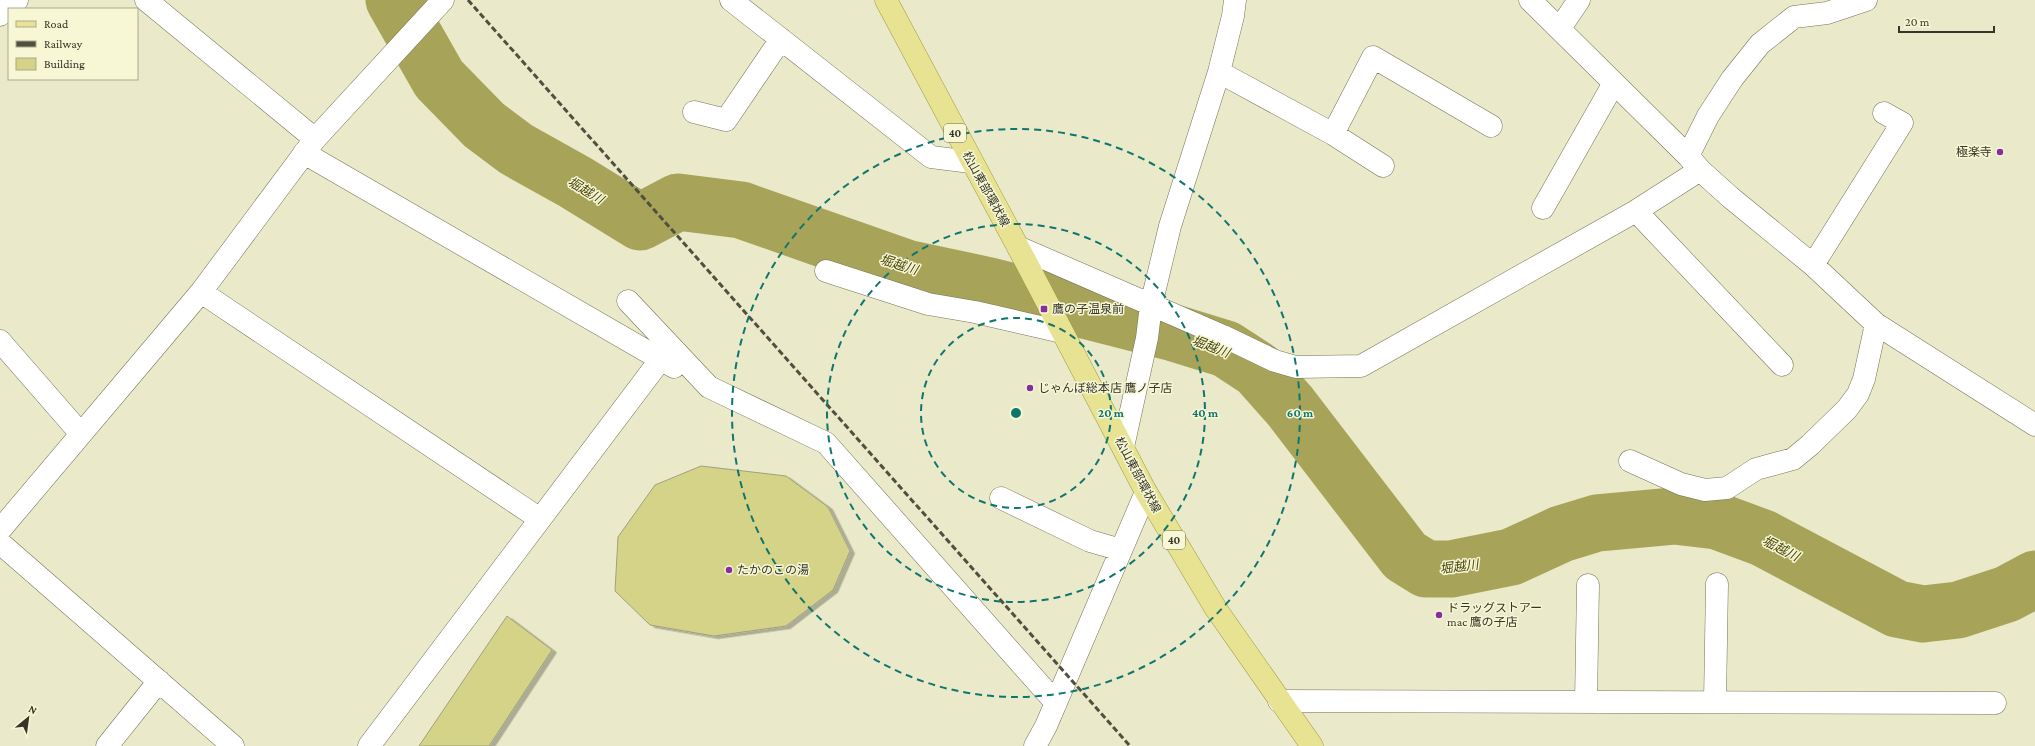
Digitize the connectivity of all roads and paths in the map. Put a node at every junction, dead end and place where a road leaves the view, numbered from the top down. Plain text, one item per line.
1 (17, 0) edge
2 (146, 0) edge
3 (443, 0) edge
4 (731, 0) edge
5 (886, 0) edge
6 (1235, 0) edge
7 (1530, 0) edge
8 (1579, 0) edge
9 (1866, 0) edge
10 (8, 8) edge
11 (8, 8) edge
12 (0, 16) edge
13 (1560, 28) junction
14 (781, 40) junction
15 (1219, 72) junction
16 (1614, 83) junction
17 (694, 112) dead end
18 (1884, 114) dead end
19 (1491, 126) dead end
20 (1333, 134) junction
21 (310, 146) junction
22 (971, 162) junction
23 (1694, 163) junction
24 (1383, 166) dead end
25 (1543, 208) dead end
26 (1636, 211) junction
27 (1023, 256) junction
28 (1813, 265) junction
29 (826, 271) dead end
30 (201, 292) junction
31 (628, 301) dead end
32 (1151, 307) junction
33 (1876, 324) junction
34 (1059, 327) junction
35 (0, 341) edge
36 (661, 359) junction
37 (1782, 365) dead end
38 (709, 387) junction
39 (2035, 425) edge
40 (81, 434) junction
41 (1123, 447) junction
42 (1630, 461) dead end
43 (1146, 492) junction
44 (1001, 498) dead end
45 (540, 520) junction
46 (1, 530) edge
47 (1121, 550) junction
48 (1717, 584) dead end
49 (1588, 585) dead end
50 (159, 681) junction
51 (1279, 701) junction
52 (1586, 701) junction
53 (1715, 701) junction
54 (1996, 702) dead end
55 (1056, 703) junction
56 (223, 743) edge
57 (107, 746) edge
58 (369, 746) edge
59 (1035, 746) edge
60 (1312, 746) edge

1 - 10 street
2 - 21 street
3 - 21 street
4 - 14 street
5 - 22 main road, 松山東部環状線 / 40
6 - 15 street
7 - 13 street
8 - 13 street
9 - 23 street
11 - 12 street
13 - 16 street
14 - 17 street
14 - 22 street
15 - 20 street
15 - 32 street
16 - 23 street
16 - 25 street
18 - 28 street
19 - 20 street
20 - 24 street
21 - 30 street
21 - 36 street
22 - 27 main road, 松山東部環状線 / 40
23 - 26 street
23 - 28 street
26 - 32 street
26 - 37 street
27 - 32 street
27 - 34 main road, 松山東部環状線 / 40
28 - 33 street
29 - 34 street
30 - 40 street
30 - 45 street
31 - 38 street
32 - 41 street
33 - 39 street
33 - 42 street
34 - 41 main road, 松山東部環状線 / 40
35 - 40 street
36 - 38 street
36 - 45 street
38 - 55 street
40 - 46 street
41 - 43 main road, 松山東部環状線 / 40
43 - 47 street
43 - 51 main road, 松山東部環状線 / 40
44 - 47 street
45 - 58 street
46 - 50 street
47 - 55 street
48 - 53 street
49 - 52 street
50 - 56 street
50 - 57 street
51 - 52 street
51 - 60 main road, 松山東部環状線 / 40
52 - 53 street
53 - 54 street
55 - 59 street

